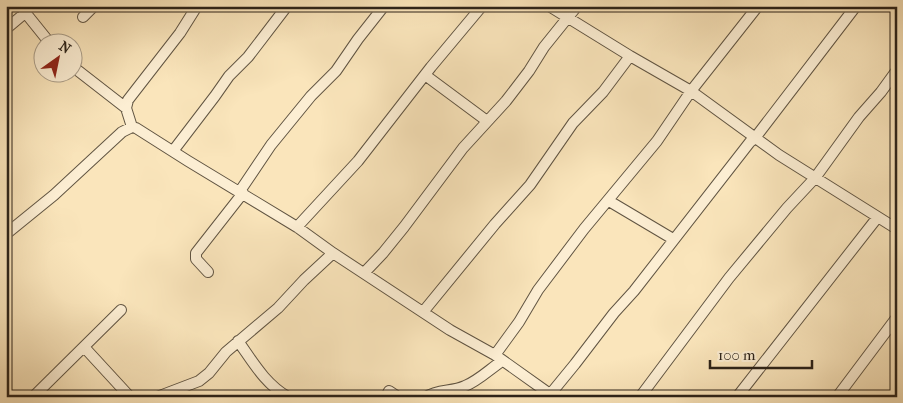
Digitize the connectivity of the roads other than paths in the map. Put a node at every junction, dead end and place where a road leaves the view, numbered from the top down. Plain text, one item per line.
1 (94, 6) edge
2 (197, 6) edge
3 (288, 6) edge
4 (384, 6) edge
5 (482, 6) edge
6 (549, 6) edge
7 (577, 6) edge
8 (758, 6) edge
9 (856, 6) edge
10 (23, 10) edge
11 (83, 17) dead end
12 (567, 18) junction
13 (6, 29) edge
14 (41, 32) edge
15 (630, 56) junction
16 (897, 70) edge
17 (82, 74) edge
18 (425, 75) junction
19 (691, 91) junction
20 (126, 108) junction
21 (487, 121) junction
22 (132, 127) junction
23 (755, 138) junction
24 (172, 150) junction
25 (815, 178) junction
26 (242, 192) junction
27 (609, 201) junction
28 (877, 218) junction
29 (297, 227) junction
30 (897, 229) edge
31 (6, 234) edge
32 (674, 239) junction
33 (334, 253) junction
34 (208, 272) dead end
35 (364, 273) junction
36 (122, 310) dead end
37 (423, 312) junction
38 (897, 317) edge
39 (238, 341) junction
40 (84, 347) junction
41 (499, 358) junction
42 (551, 396) edge
43 (33, 397) edge
44 (130, 397) edge
45 (157, 397) edge
46 (288, 397) edge
47 (386, 397) edge
48 (398, 397) edge
49 (426, 397) edge
50 (640, 397) edge
51 (737, 397) edge
52 (838, 397) edge

1 - 11 street
2 - 20 street
3 - 24 street
4 - 26 street
5 - 18 street
6 - 12 street
7 - 12 street
8 - 19 street
9 - 23 street
10 - 13 street
10 - 14 street
12 - 15 street
12 - 21 street
15 - 19 street
15 - 37 street
16 - 25 street
17 - 20 street
18 - 21 street
18 - 29 street
19 - 23 street
19 - 27 street
20 - 22 street
21 - 35 street
22 - 24 street
22 - 31 street
23 - 25 street
23 - 32 street
24 - 26 street
25 - 28 street
25 - 50 street
26 - 29 street
26 - 34 street
27 - 32 street
27 - 41 street
28 - 30 street
28 - 51 street
29 - 33 street
32 - 42 street
33 - 35 street
33 - 39 street
35 - 37 street
36 - 40 street
37 - 41 street
38 - 52 street
39 - 45 street
39 - 46 street
40 - 43 street
40 - 44 street
41 - 42 street
41 - 49 street
47 - 48 street

